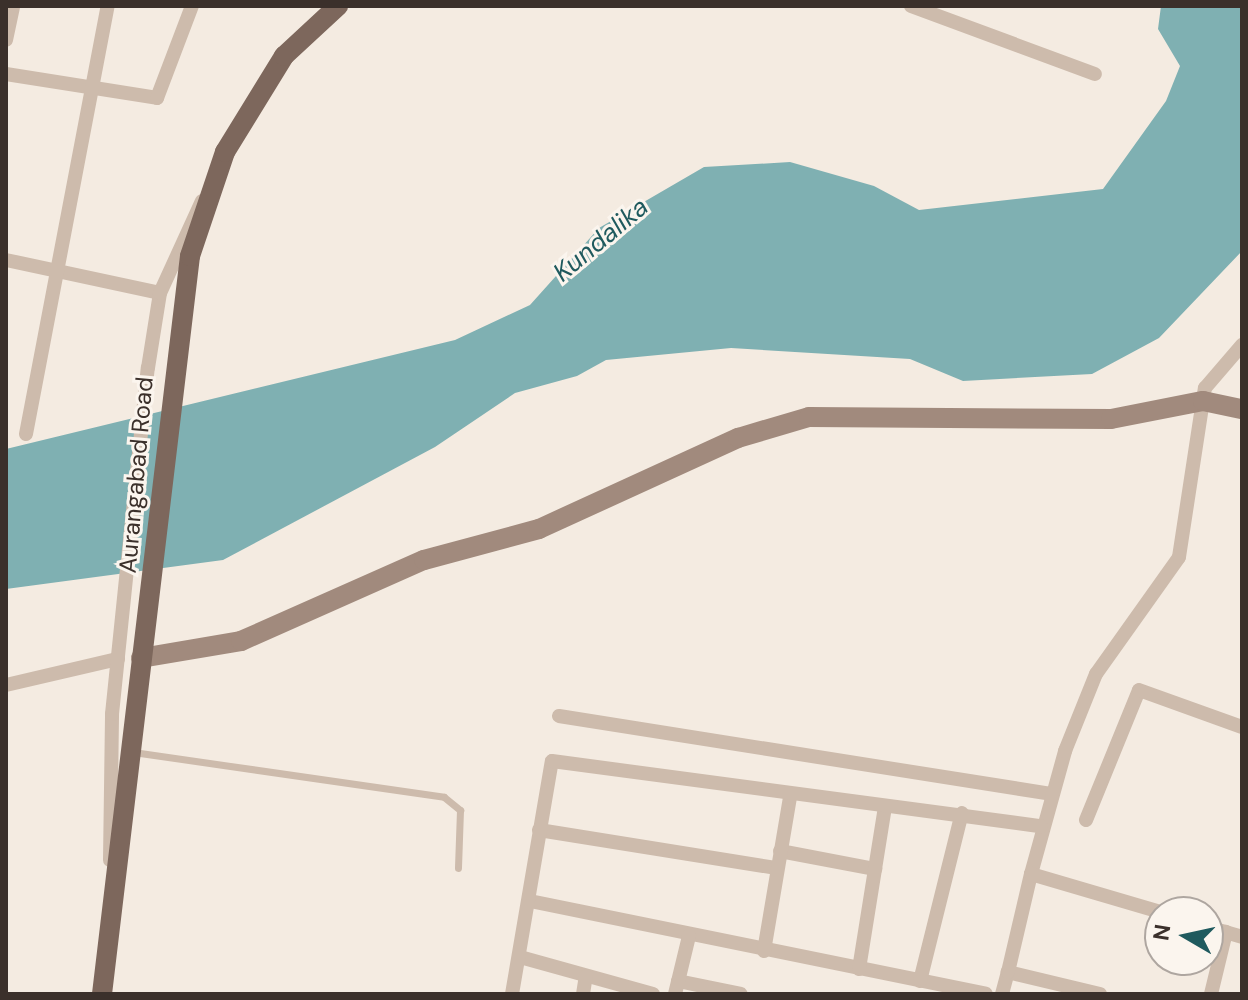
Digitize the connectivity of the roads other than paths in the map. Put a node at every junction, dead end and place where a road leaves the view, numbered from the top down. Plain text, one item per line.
1 (13, 6) edge
2 (108, 6) edge
3 (192, 6) edge
4 (338, 6) edge
5 (911, 6) edge
6 (6, 40) edge
7 (6, 74) edge
8 (1095, 74) dead end
9 (93, 90) junction
10 (210, 187) junction
11 (6, 260) edge
12 (59, 272) junction
13 (160, 293) junction
14 (1242, 345) edge
15 (1203, 401) junction
16 (1242, 409) edge
17 (26, 434) dead end
18 (141, 658) junction
19 (118, 659) junction
20 (6, 685) edge
21 (559, 716) dead end
22 (1242, 727) edge
23 (128, 751) junction
24 (1051, 794) junction
25 (790, 798) junction
26 (885, 806) junction
27 (962, 813) junction
28 (1086, 820) dead end
29 (1041, 826) junction
30 (539, 830) junction
31 (780, 851) junction
32 (458, 868) dead end
33 (777, 868) junction
34 (875, 869) junction
35 (1031, 874) junction
36 (530, 901) junction
37 (111, 904) junction
38 (1144, 907) edge
39 (1226, 932) joint
40 (689, 936) junction
41 (1242, 937) edge
42 (764, 951) junction
43 (520, 957) junction
44 (859, 969) junction
45 (1008, 972) junction
46 (586, 976) junction
47 (920, 981) junction
48 (677, 987) edge
49 (102, 994) edge
50 (512, 994) edge
51 (583, 994) edge
52 (653, 994) edge
53 (741, 994) edge
54 (986, 994) edge
55 (1002, 994) edge
56 (1100, 994) edge
57 (1211, 994) edge

1 - 6 street
2 - 9 street
3 - 9 street
4 - 10 main road, Aurangabad Road
5 - 8 street
7 - 9 street
9 - 12 street
10 - 13 street
10 - 18 main road, Aurangabad Road
11 - 12 street
12 - 13 street
12 - 17 street
13 - 19 street
14 - 15 street
15 - 16 street
15 - 18 street
15 - 24 street
18 - 23 main road, Aurangabad Road
19 - 20 street
19 - 37 street
21 - 24 street
22 - 28 street
23 - 32 lane
23 - 37 main road, Aurangabad Road
24 - 29 street
25 - 26 street
25 - 30 street
25 - 31 street
26 - 27 street
26 - 34 street
27 - 29 street
27 - 47 street
29 - 35 street
30 - 33 street
30 - 36 street
31 - 33 street
31 - 34 street
33 - 42 street
34 - 44 street
35 - 38 street
35 - 45 street
36 - 40 street
36 - 43 street
37 - 49 main road, Aurangabad Road
39 - 41 street
39 - 57 street
40 - 42 street
40 - 48 street
42 - 44 street
43 - 46 street
43 - 50 street
44 - 47 street
45 - 55 street
45 - 56 street
46 - 51 street
46 - 52 street
47 - 54 street
48 - 53 street

